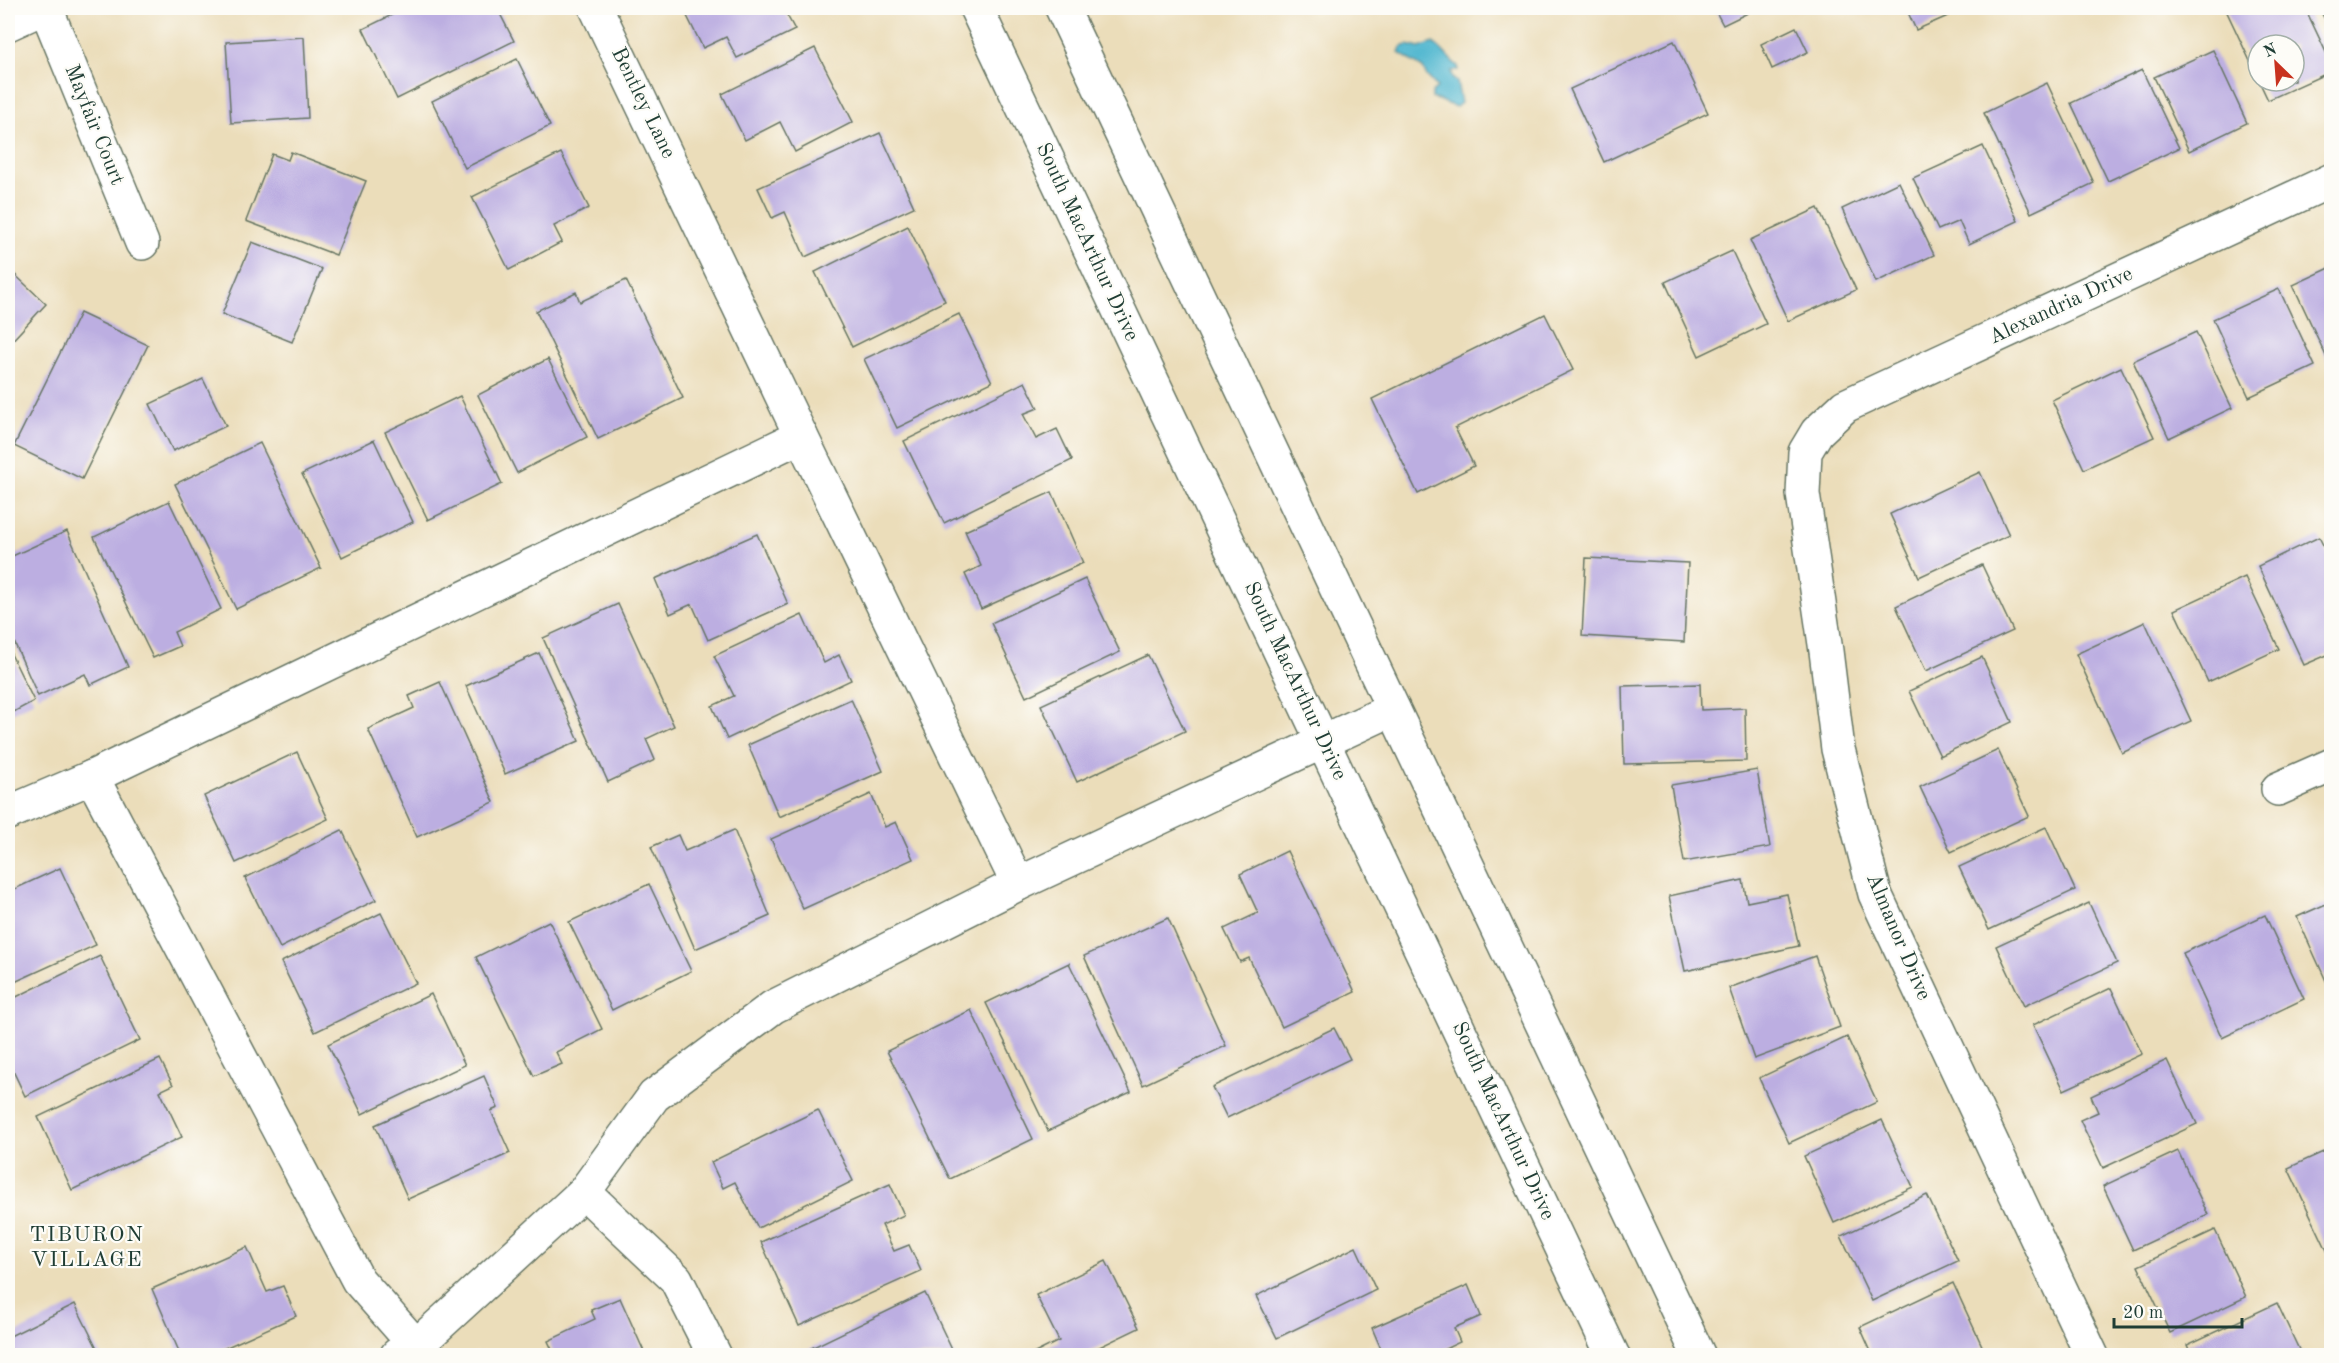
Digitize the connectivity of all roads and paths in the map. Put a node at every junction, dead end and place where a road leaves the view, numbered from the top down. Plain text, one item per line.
1 (45, 8) edge
2 (597, 8) edge
3 (976, 8) edge
4 (1062, 8) edge
5 (8, 24) edge
6 (2331, 180) edge
7 (142, 243) dead end
8 (801, 436) junction
9 (1805, 452) joint
10 (1393, 709) junction
11 (1323, 742) junction
12 (2331, 765) edge
13 (92, 777) junction
14 (2278, 789) dead end
15 (8, 813) edge
16 (1018, 884) junction
17 (584, 1192) junction
18 (406, 1351) edge
19 (715, 1356) edge
20 (1613, 1356) edge
21 (1699, 1356) edge
22 (2092, 1356) edge

1 - 5 street
1 - 7 street, Mayfair Court
2 - 8 street, Bentley Lane
3 - 11 street, South MacArthur Drive
4 - 10 street
6 - 9 street, Alexandria Drive
8 - 13 street
8 - 16 street, Bentley Lane
9 - 22 street, Almanor Drive
10 - 11 street
10 - 21 street
11 - 16 street
11 - 20 street, South MacArthur Drive
12 - 14 street
13 - 15 street
13 - 18 street
16 - 17 street
17 - 18 street
17 - 19 street

